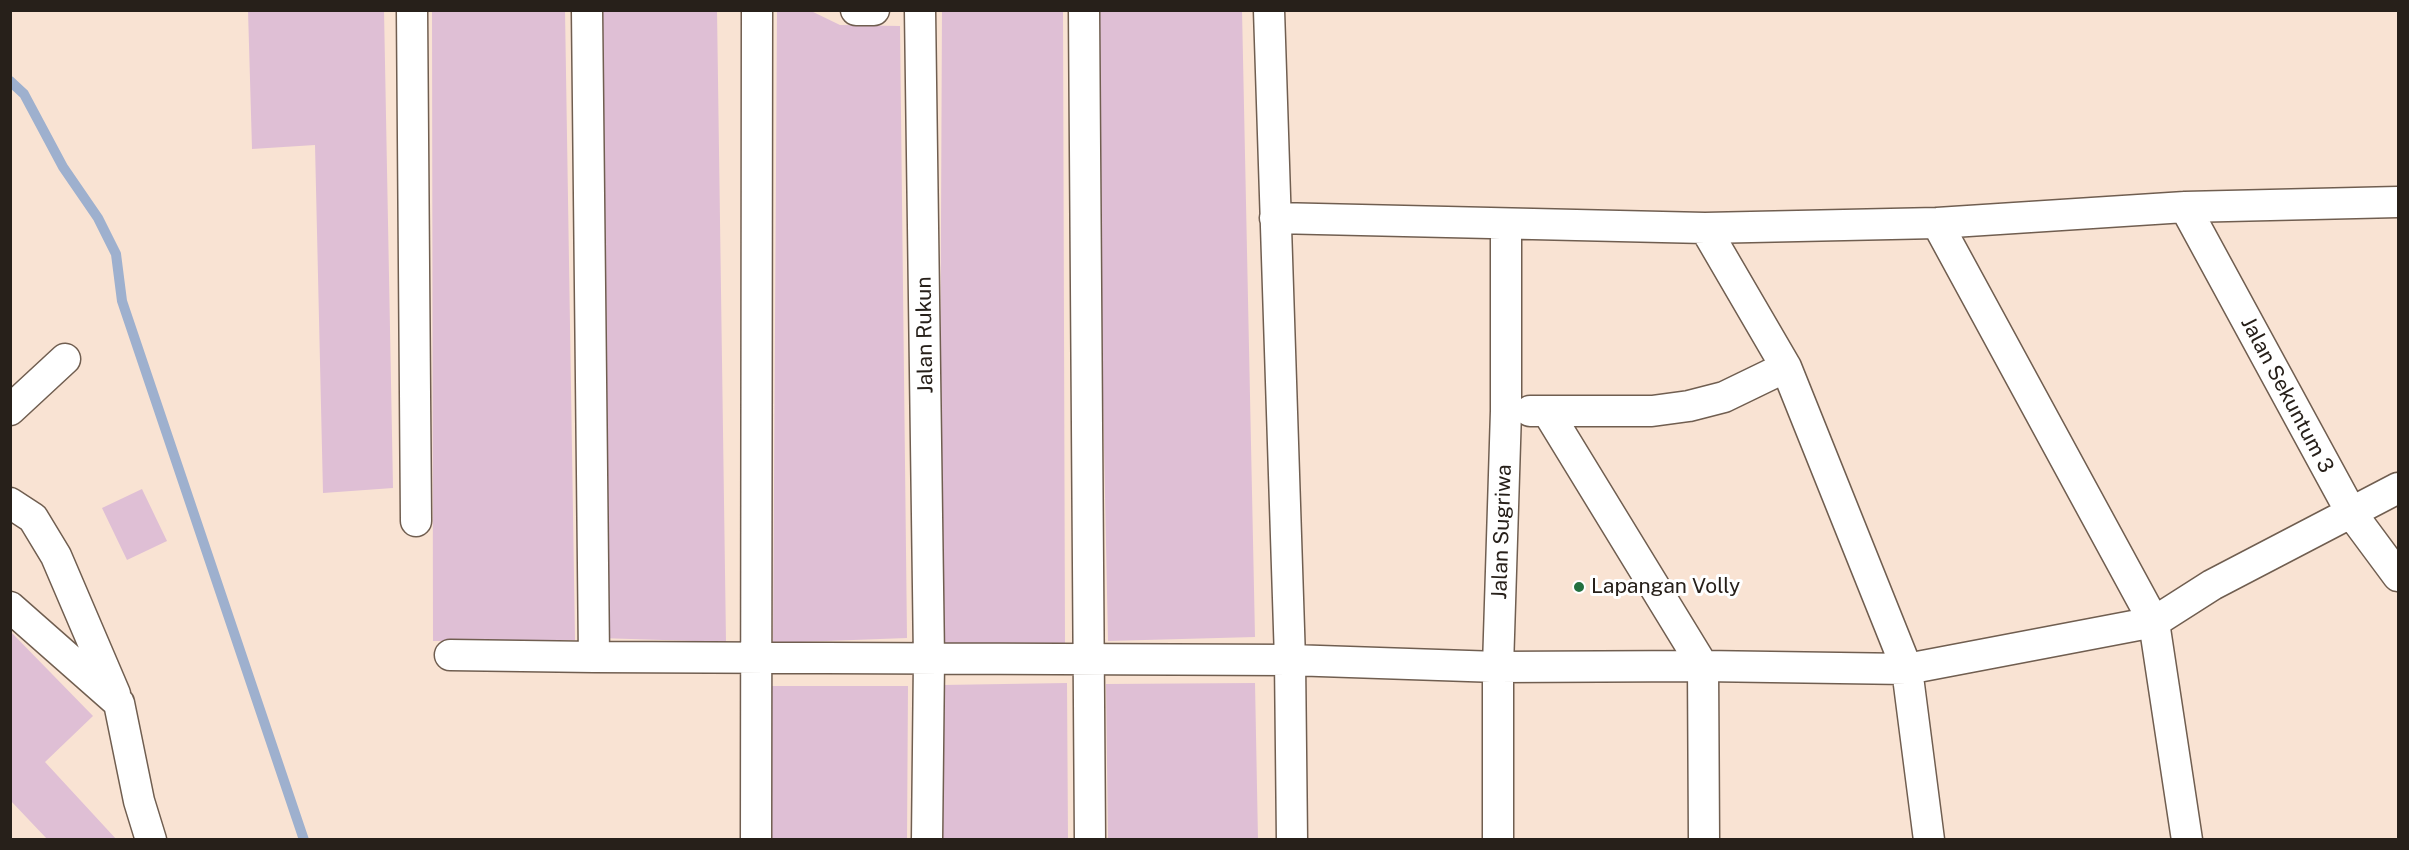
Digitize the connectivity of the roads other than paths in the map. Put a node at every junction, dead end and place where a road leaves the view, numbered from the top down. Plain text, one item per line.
1 (412, 10) edge
2 (587, 10) edge
3 (758, 10) edge
4 (856, 10) edge
5 (874, 10) edge
6 (920, 10) edge
7 (1084, 10) edge
8 (1269, 10) edge
9 (2398, 202) edge
10 (2185, 207) junction
11 (1275, 218) junction
12 (1938, 223) junction
13 (1506, 225) junction
14 (1705, 228) junction
15 (65, 359) dead end
16 (1786, 367) junction
17 (10, 410) edge
18 (1506, 411) junction
19 (1547, 411) junction
20 (2398, 488) edge
21 (10, 502) edge
22 (2352, 514) junction
23 (416, 521) dead end
24 (2398, 576) edge
25 (10, 607) edge
26 (2154, 622) junction
27 (450, 654) dead end
28 (594, 657) junction
29 (758, 658) junction
30 (929, 659) junction
31 (1088, 659) junction
32 (1290, 660) junction
33 (1703, 666) junction
34 (1498, 667) junction
35 (1907, 669) junction
36 (119, 703) junction
37 (151, 840) edge
38 (756, 840) edge
39 (927, 840) edge
40 (1090, 840) edge
41 (1292, 840) edge
42 (1498, 840) edge
43 (1704, 840) edge
44 (1929, 840) edge
45 (2187, 840) edge

1 - 23 street
2 - 28 street
3 - 29 street
4 - 5 street
6 - 30 street, Jalan Rukun
7 - 31 street
8 - 11 street
9 - 10 street
10 - 12 street
10 - 22 street, Jalan Sekuntum 3
11 - 13 street
11 - 32 street
12 - 14 street
12 - 26 street
13 - 14 street
13 - 18 street, Jalan Sugriwa
14 - 16 street
15 - 17 street
16 - 19 street
16 - 35 street
18 - 19 street
18 - 34 street, Jalan Sugriwa
19 - 33 street
20 - 22 street
21 - 36 street
22 - 24 street, Jalan Sekuntum 3
22 - 26 street
25 - 36 street
26 - 35 street
26 - 45 street
27 - 28 street
28 - 29 street
29 - 30 street
29 - 38 street
30 - 31 street
30 - 39 street, Jalan Rukun
31 - 32 street
31 - 40 street
32 - 34 street
32 - 41 street
33 - 34 street
33 - 35 street
33 - 43 street
34 - 42 street, Jalan Sugriwa
35 - 44 street
36 - 37 street

